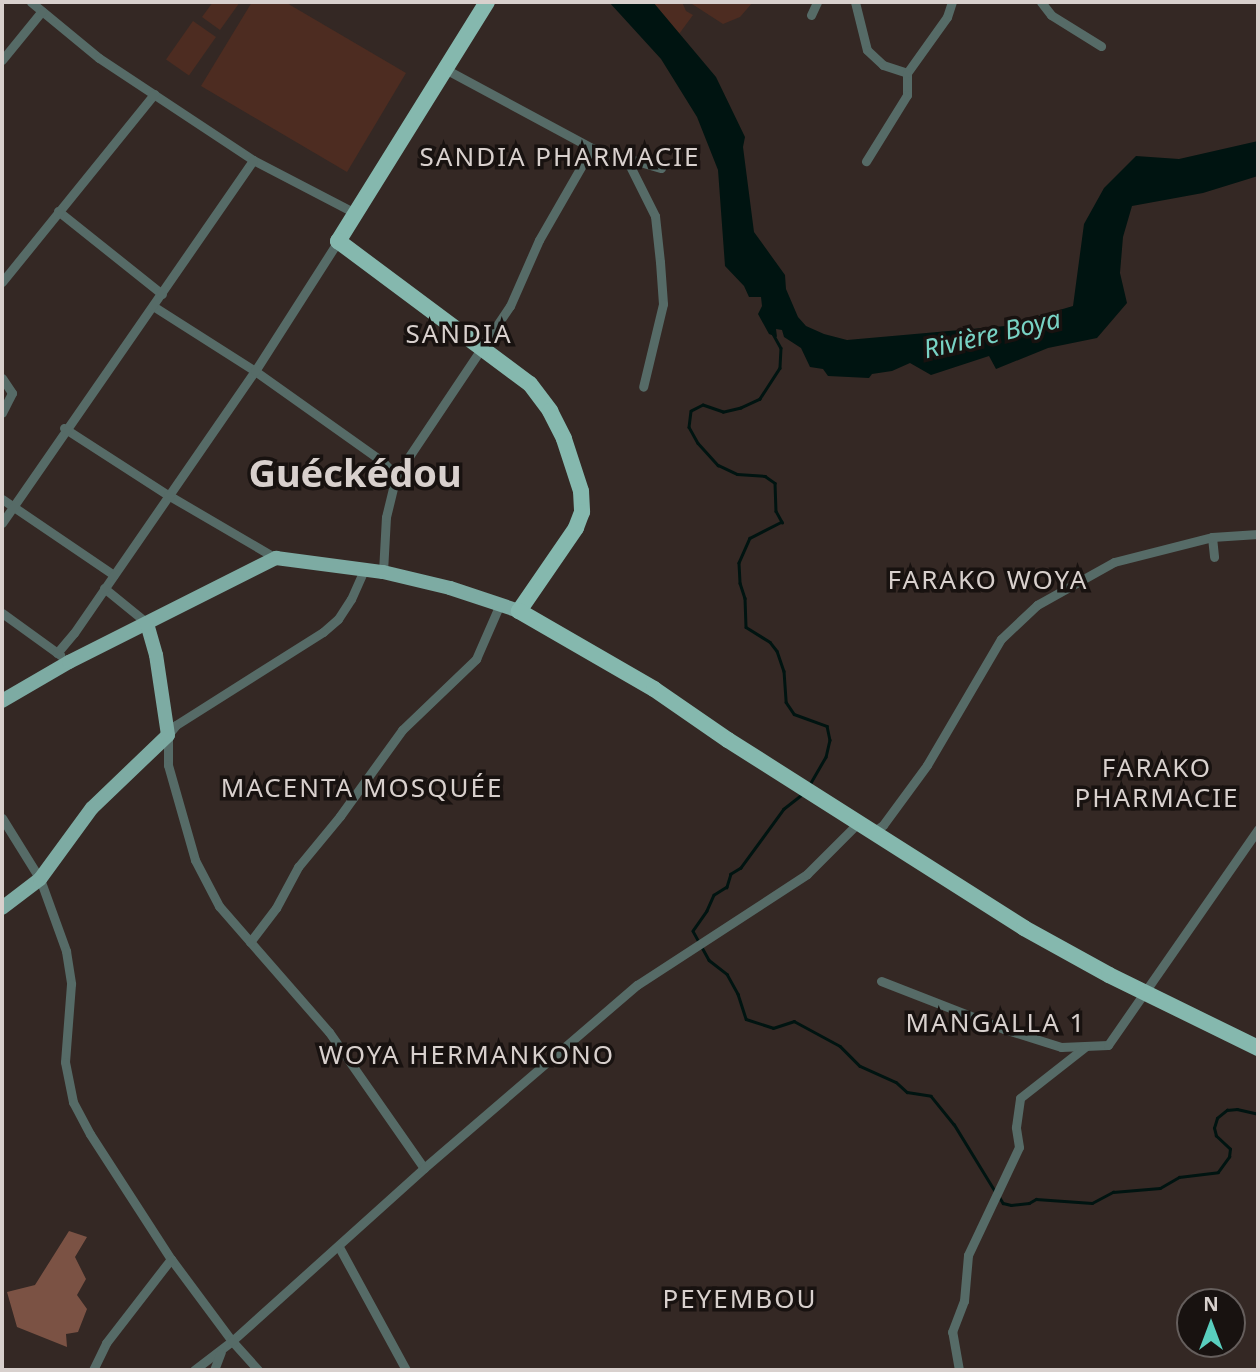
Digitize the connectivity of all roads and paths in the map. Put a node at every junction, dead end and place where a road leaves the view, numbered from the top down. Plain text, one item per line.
1 (31, 2) edge
2 (486, 2) edge
3 (817, 2) edge
4 (855, 2) edge
5 (952, 2) edge
6 (1041, 2) edge
7 (42, 11) junction
8 (811, 15) dead end
9 (1101, 46) dead end
10 (3, 57) edge
11 (447, 70) junction
12 (907, 73) junction
13 (154, 94) junction
14 (592, 149) junction
15 (626, 158) junction
16 (253, 160) junction
17 (866, 161) dead end
18 (660, 168) dead end
19 (58, 211) junction
20 (355, 213) junction
21 (338, 241) junction
22 (2, 282) edge
23 (162, 294) junction
24 (153, 306) junction
25 (482, 347) junction
26 (255, 371) junction
27 (2, 377) edge
28 (643, 387) dead end
29 (2, 413) edge
30 (64, 428) junction
31 (396, 476) junction
32 (168, 495) junction
33 (2, 499) edge
34 (13, 507) junction
35 (2, 523) edge
36 (1258, 534) edge
37 (1212, 537) junction
38 (1214, 556) dead end
39 (276, 558) junction
40 (364, 570) junction
41 (383, 572) junction
42 (114, 575) junction
43 (104, 588) junction
44 (500, 604) junction
45 (519, 611) junction
46 (2, 613) edge
47 (147, 623) junction
48 (63, 657) junction
49 (2, 701) edge
50 (168, 735) junction
51 (2, 818) edge
52 (858, 823) junction
53 (1258, 829) edge
54 (873, 832) junction
55 (40, 879) junction
56 (2, 908) edge
57 (250, 942) junction
58 (881, 981) dead end
59 (1146, 992) junction
60 (1085, 1047) junction
61 (1258, 1048) edge
62 (424, 1168) junction
63 (339, 1247) junction
64 (171, 1259) junction
65 (232, 1341) junction
66 (221, 1350) junction
67 (93, 1370) edge
68 (194, 1370) edge
69 (214, 1370) edge
70 (258, 1370) edge
71 (405, 1370) edge
72 (959, 1370) edge

1 - 7 street
2 - 11 highway
3 - 8 street
4 - 12 street
5 - 12 street
6 - 9 street
7 - 10 street
7 - 13 street
11 - 14 street
11 - 20 highway
12 - 17 street
13 - 16 street
13 - 19 street
14 - 15 street
14 - 25 street
15 - 18 street
15 - 28 street
16 - 20 street
16 - 23 street
19 - 22 street
19 - 23 street
20 - 21 highway
21 - 25 highway
21 - 26 street
23 - 24 street
24 - 26 street
24 - 30 street
25 - 31 street
25 - 45 highway
26 - 31 street
26 - 32 street
27 - 29 street
30 - 32 street
30 - 34 street
31 - 41 street
32 - 39 street
32 - 42 street
33 - 34 street
34 - 35 street
34 - 42 street
36 - 37 street
37 - 38 street
37 - 54 street
39 - 40 main road
39 - 47 main road
40 - 41 main road
40 - 50 street
41 - 44 main road
42 - 43 street
43 - 47 street
43 - 48 street
44 - 45 main road
44 - 57 street
45 - 52 highway
46 - 48 street
47 - 48 main road
47 - 50 main road
48 - 49 main road
50 - 55 main road
50 - 57 street
51 - 55 street
52 - 54 highway
52 - 62 street
53 - 59 street
54 - 59 highway
55 - 56 main road
55 - 64 street
57 - 62 street
58 - 60 street
59 - 60 street
59 - 61 highway
60 - 72 street
62 - 63 street
63 - 65 street
63 - 71 street
64 - 65 street
64 - 67 street
65 - 66 street
65 - 70 street
66 - 68 street
66 - 69 street

